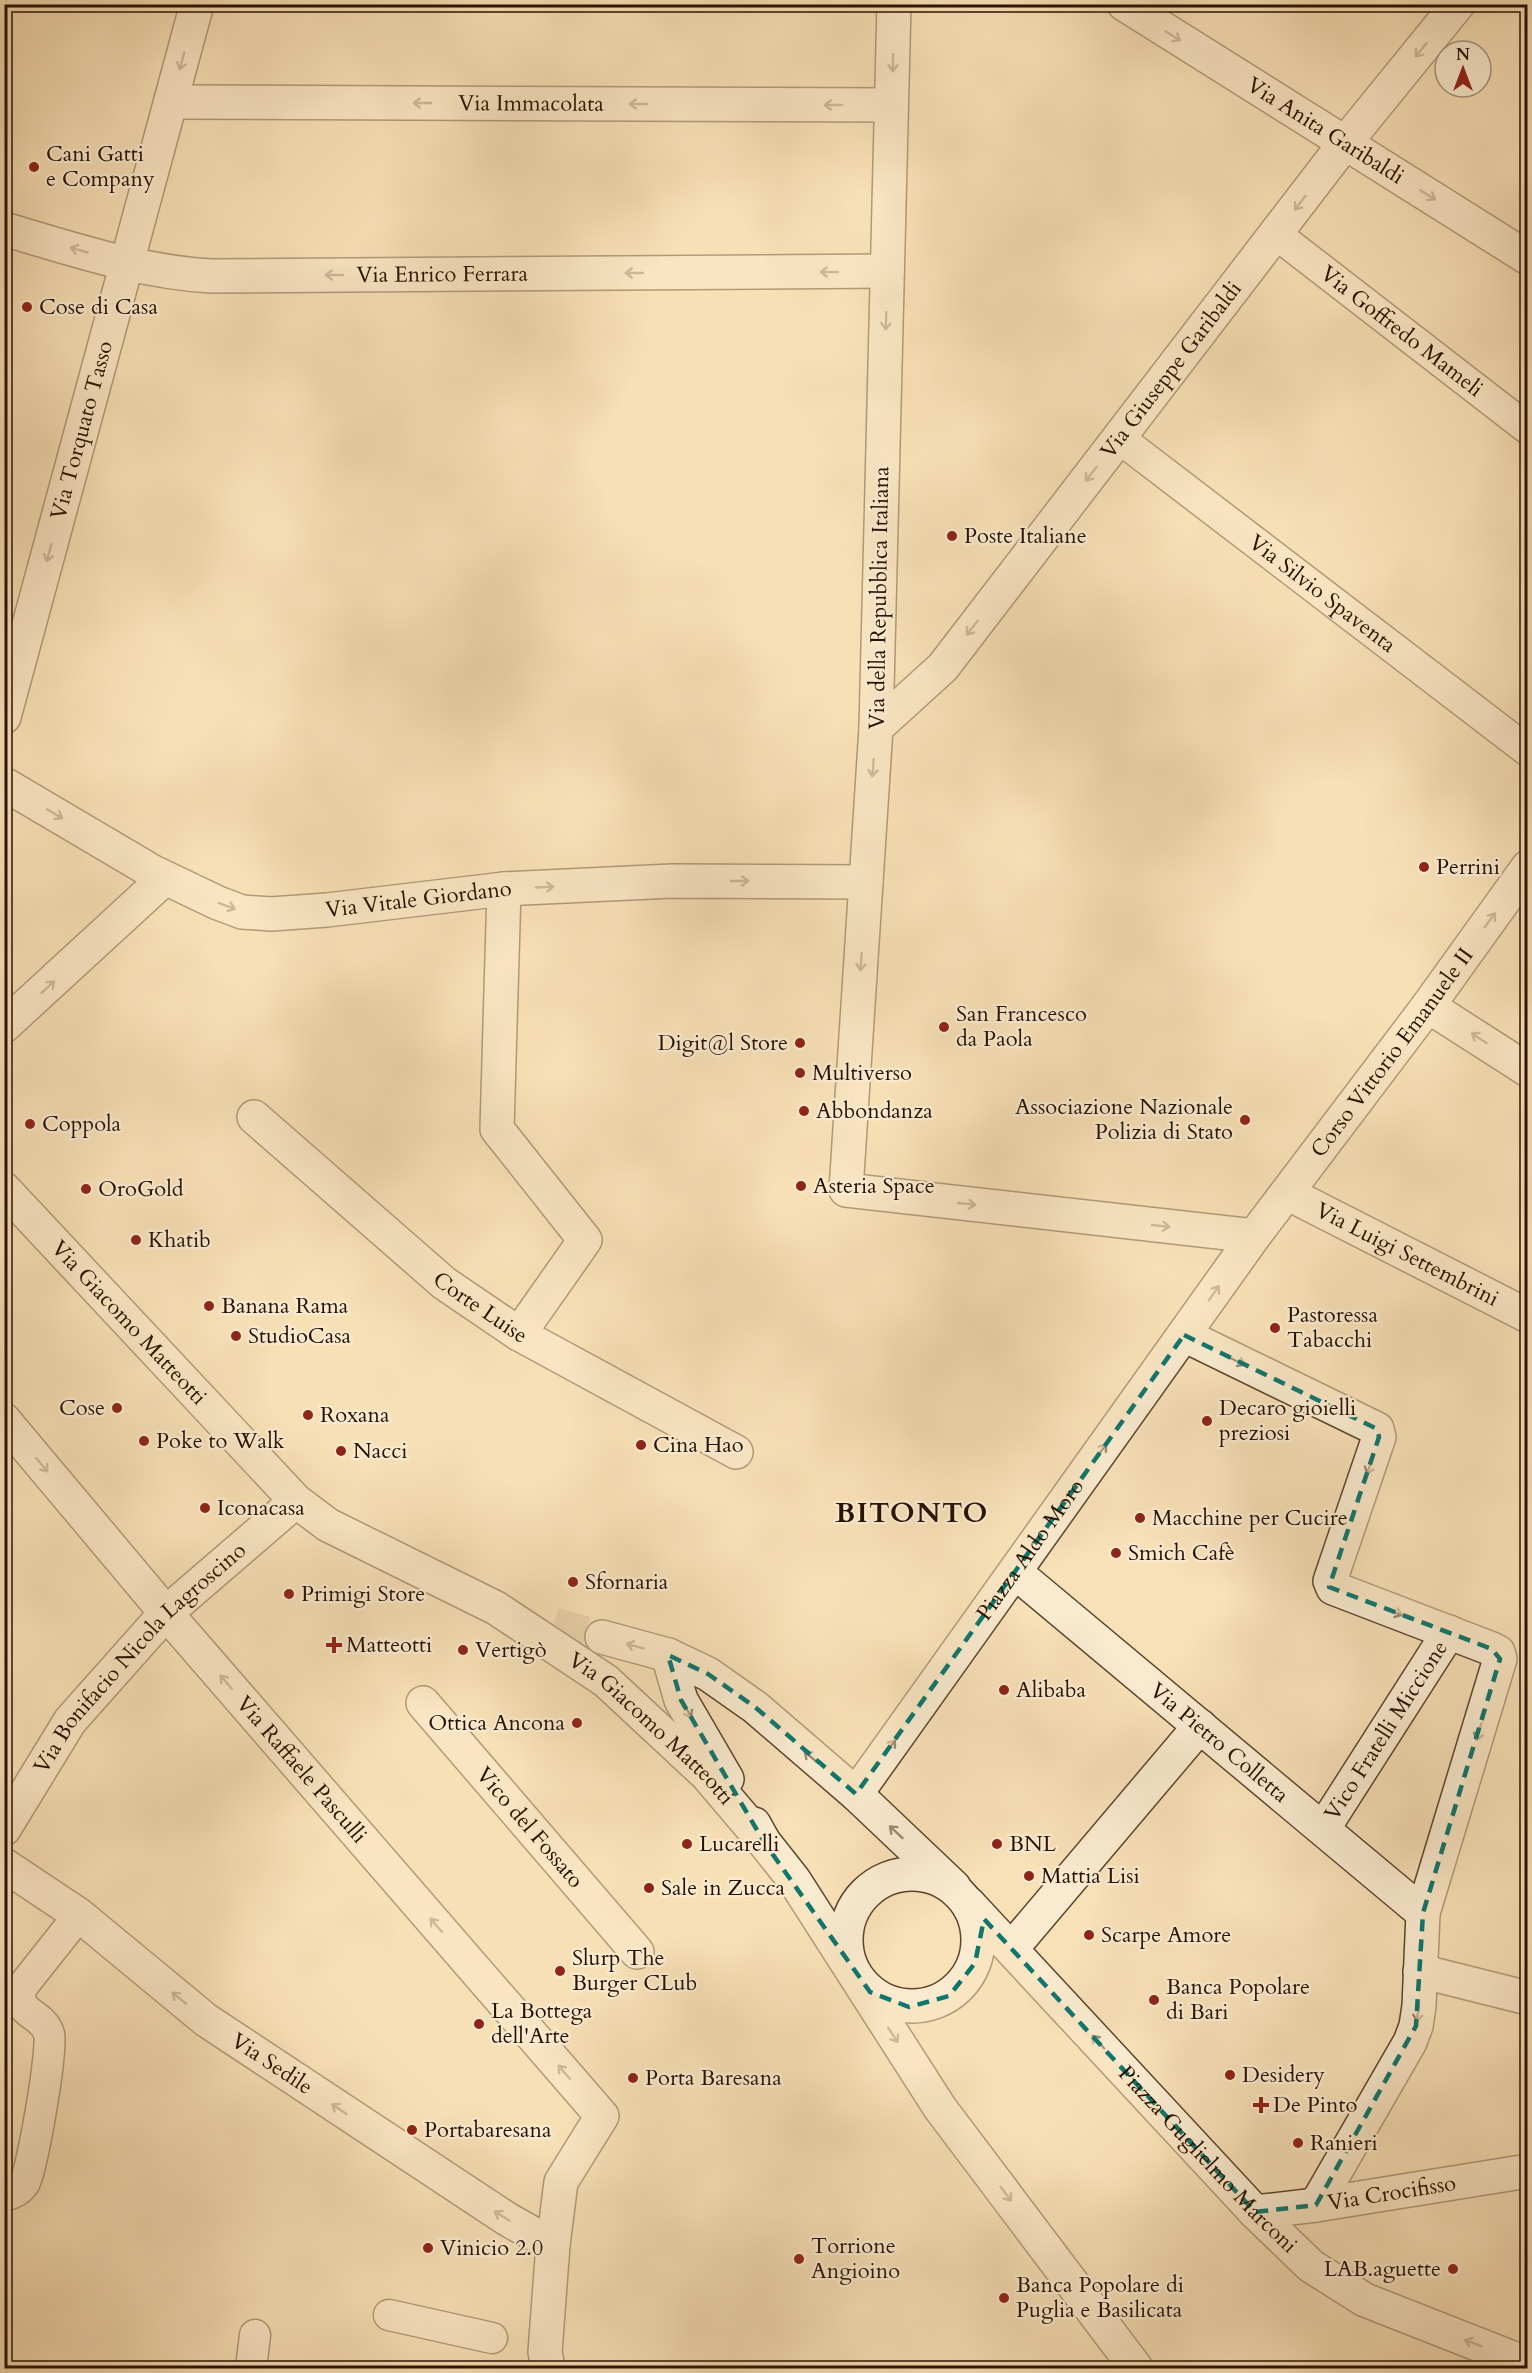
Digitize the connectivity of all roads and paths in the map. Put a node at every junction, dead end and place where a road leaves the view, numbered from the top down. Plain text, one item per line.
1 (198, 4) edge
2 (894, 4) edge
3 (1124, 4) edge
4 (1458, 4) edge
5 (171, 102) junction
6 (891, 105) junction
7 (1345, 143) junction
8 (4, 229) edge
9 (1276, 234) junction
10 (1527, 258) edge
11 (128, 265) junction
12 (887, 271) junction
13 (1527, 429) edge
14 (1119, 438) junction
15 (4, 717) edge
16 (876, 728) junction
17 (1527, 751) edge
18 (4, 784) edge
19 (1527, 867) edge
20 (165, 878) junction
21 (866, 882) junction
22 (504, 889) junction
23 (1428, 1005) junction
24 (4, 1026) edge
25 (1527, 1071) edge
26 (254, 1117) dead end
27 (4, 1189) edge
28 (1287, 1193) junction
29 (1254, 1236) junction
30 (1527, 1316) edge
31 (519, 1334) junction
32 (1184, 1335) junction
33 (4, 1420) edge
34 (736, 1452) dead end
35 (296, 1501) junction
36 (1014, 1572) junction
37 (496, 1608) junction
38 (166, 1613) junction
39 (554, 1624) tunnel mouth
40 (1449, 1632) junction
41 (602, 1637) tunnel mouth
42 (668, 1654) junction
43 (423, 1703) dead end
44 (1200, 1726) junction
45 (856, 1794) junction
46 (1323, 1829) junction
47 (4, 1830) edge
48 (764, 1842) junction
49 (4, 1865) edge
50 (961, 1895) junction
51 (1423, 1913) junction
52 (79, 1915) junction
53 (1011, 1948) junction
54 (637, 1952) dead end
55 (1420, 1971) junction
56 (856, 1976) junction
57 (1527, 1998) edge
58 (12, 2005) edge
59 (1527, 2171) edge
60 (4, 2196) edge
61 (1316, 2205) junction
62 (1255, 2212) junction
63 (553, 2245) junction
64 (389, 2315) dead end
65 (255, 2335) dead end
66 (492, 2338) dead end
67 (1527, 2364) edge
68 (251, 2368) edge
69 (548, 2368) edge
70 (1136, 2368) edge

1 -> 5 street, Via Torquato Tasso
2 -> 6 street, Via della Repubblica Italiana
3 -> 7 street, Via Anita Garibaldi
4 -> 7 street, Via Giuseppe Garibaldi
6 -> 5 street, Via Immacolata
5 - 11 street, Via Torquato Tasso
6 - 12 street, Via della Repubblica Italiana
7 -> 9 street, Via Giuseppe Garibaldi
7 -> 10 street, Via Anita Garibaldi
11 -> 8 street, Via Enrico Ferrara
9 - 13 street, Via Goffredo Mameli
9 - 14 street, Via Giuseppe Garibaldi
12 -> 11 street, Via Enrico Ferrara
11 -> 15 street, Via Torquato Tasso
12 -> 16 street, Via della Repubblica Italiana
14 -> 16 street, Via Giuseppe Garibaldi
14 - 17 street, Via Silvio Spaventa
16 -> 21 street, Via della Repubblica Italiana
18 -> 20 street, Via Vitale Giordano
23 -> 19 street, Corso Vittorio Emanuele II
20 -> 22 street, Via Vitale Giordano
24 -> 20 street
22 -> 21 street, Via Vitale Giordano
21 -> 29 street, Via della Repubblica Italiana
22 - 31 street
25 -> 23 street
23 - 28 street, Corso Vittorio Emanuele II
26 - 31 street, Corte Luise
27 - 35 street, Via Giacomo Matteotti
28 - 29 street, Corso Vittorio Emanuele II
28 - 30 street, Via Luigi Settembrini
32 -> 29 street, Piazza Aldo Moro
31 - 34 street, Corte Luise
36 -> 32 street, Piazza Aldo Moro
32 -> 40 street
33 -> 38 street, Via Raffaele Pasculli
35 - 37 street, Via Giacomo Matteotti
35 - 38 street, Via Bonifacio Nicola Lagroscino
36 - 44 street, Via Pietro Colletta
45 -> 36 street, Piazza Aldo Moro
37 - 39 street, Via Giacomo Matteotti
37 - 48 street, Via Giacomo Matteotti
38 - 47 street, Via Bonifacio Nicola Lagroscino
63 -> 38 street, Via Raffaele Pasculli
40 - 46 street, Vico Fratelli Miccione
40 -> 51 street
42 -> 41 street, Via Giacomo Matteotti
45 -> 42 street
42 -> 48 street
43 - 54 street, Vico del Fossato
44 - 46 street, Via Pietro Colletta
44 - 53 street
50 -> 45 street, Piazza Guglielmo Marconi
46 - 51 street, Via Pietro Colletta
48 - 56 street, Piazza Guglielmo Marconi
49 - 52 street, Via Sedile
50 - 53 street, Piazza Guglielmo Marconi
50 - 56 street, Piazza Guglielmo Marconi
50 - 56 street, Piazza Guglielmo Marconi
51 - 55 street
52 - 58 street
63 -> 52 street, Via Sedile
62 -> 53 street, Piazza Guglielmo Marconi
55 - 57 street
55 -> 61 street
56 -> 70 street, Piazza Guglielmo Marconi
58 - 60 street
59 - 61 street, Via Crocifisso
61 - 62 street, Via Crocifisso
67 -> 62 street, Piazza Guglielmo Marconi
63 - 69 street
64 - 66 street
65 - 68 street

